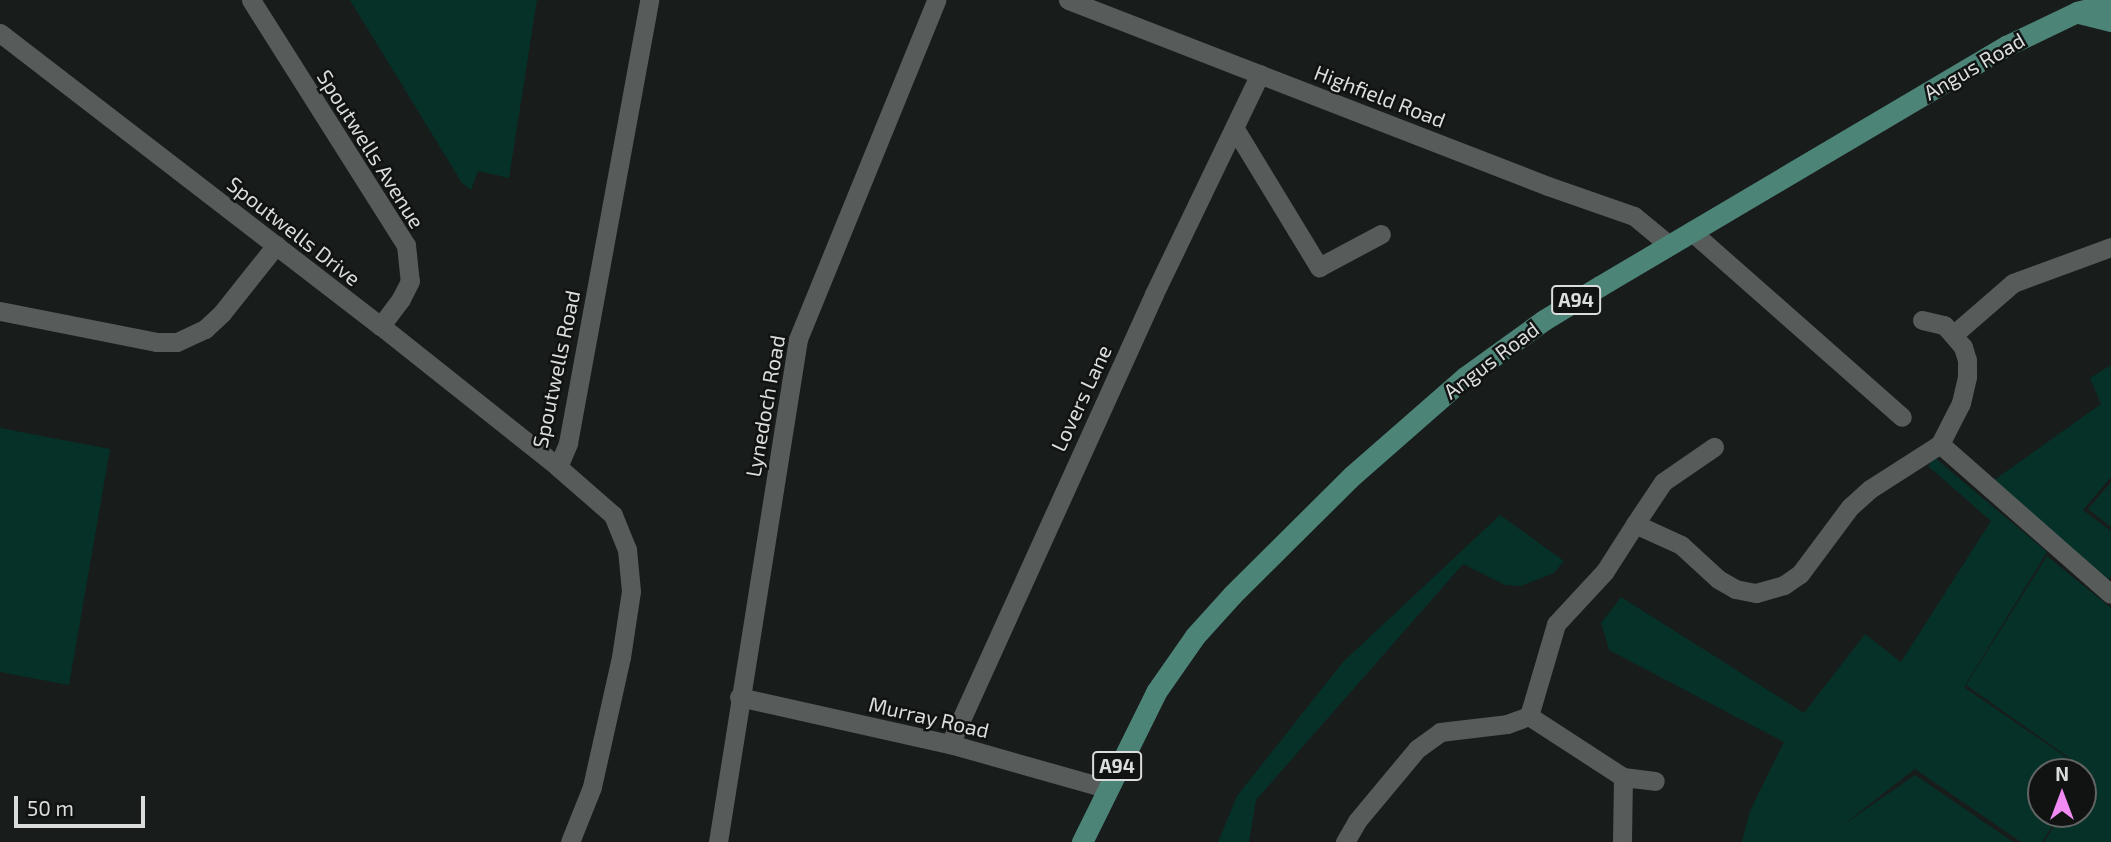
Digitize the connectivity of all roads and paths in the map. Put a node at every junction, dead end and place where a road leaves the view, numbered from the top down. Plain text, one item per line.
1 (251, 0) edge
2 (649, 0) edge
3 (936, 0) edge
4 (1068, 0) edge
5 (2111, 3) edge
6 (2077, 12) junction
7 (2111, 22) edge
8 (0, 33) edge
9 (1261, 74) junction
10 (1235, 129) junction
11 (1691, 232) junction
12 (1381, 233) dead end
13 (276, 245) junction
14 (1669, 245) junction
15 (2111, 247) edge
16 (0, 311) edge
17 (1922, 320) dead end
18 (380, 326) junction
19 (1953, 335) junction
20 (1902, 417) dead end
21 (1940, 444) junction
22 (1714, 447) dead end
23 (558, 467) junction
24 (1635, 524) junction
25 (2111, 594) edge
26 (739, 697) junction
27 (1530, 716) junction
28 (950, 744) junction
29 (1623, 777) junction
30 (1655, 781) dead end
31 (1106, 788) junction
32 (570, 842) edge
33 (718, 842) edge
34 (1082, 842) edge
35 (1345, 842) edge
36 (1622, 842) edge

1 - 18 street, Spoutwells Avenue
2 - 23 street, Spoutwells Road
3 - 26 street, Lynedoch Road
4 - 9 street, Highfield Road
5 - 6 main road, Angus Road / A94
6 - 7 main road
6 - 11 main road, Angus Road / A94
8 - 13 street, Spoutwells Drive
9 - 10 street, Lovers Lane
9 - 14 street, Highfield Road
10 - 12 street
10 - 28 street, Lovers Lane
11 - 14 main road, Angus Road / A94
11 - 20 street
13 - 16 street
13 - 18 street, Spoutwells Drive
14 - 31 main road, Angus Road / A94
15 - 19 street
17 - 19 street
18 - 23 street, Spoutwells Drive
19 - 21 street
21 - 24 street
21 - 25 street
22 - 24 street
23 - 32 street, Spoutwells Road
24 - 27 street
26 - 28 street, Murray Road
26 - 33 street, Lynedoch Road
27 - 29 street
27 - 35 street
28 - 31 street, Murray Road
29 - 30 street
29 - 36 street
31 - 34 main road, Angus Road / A94

